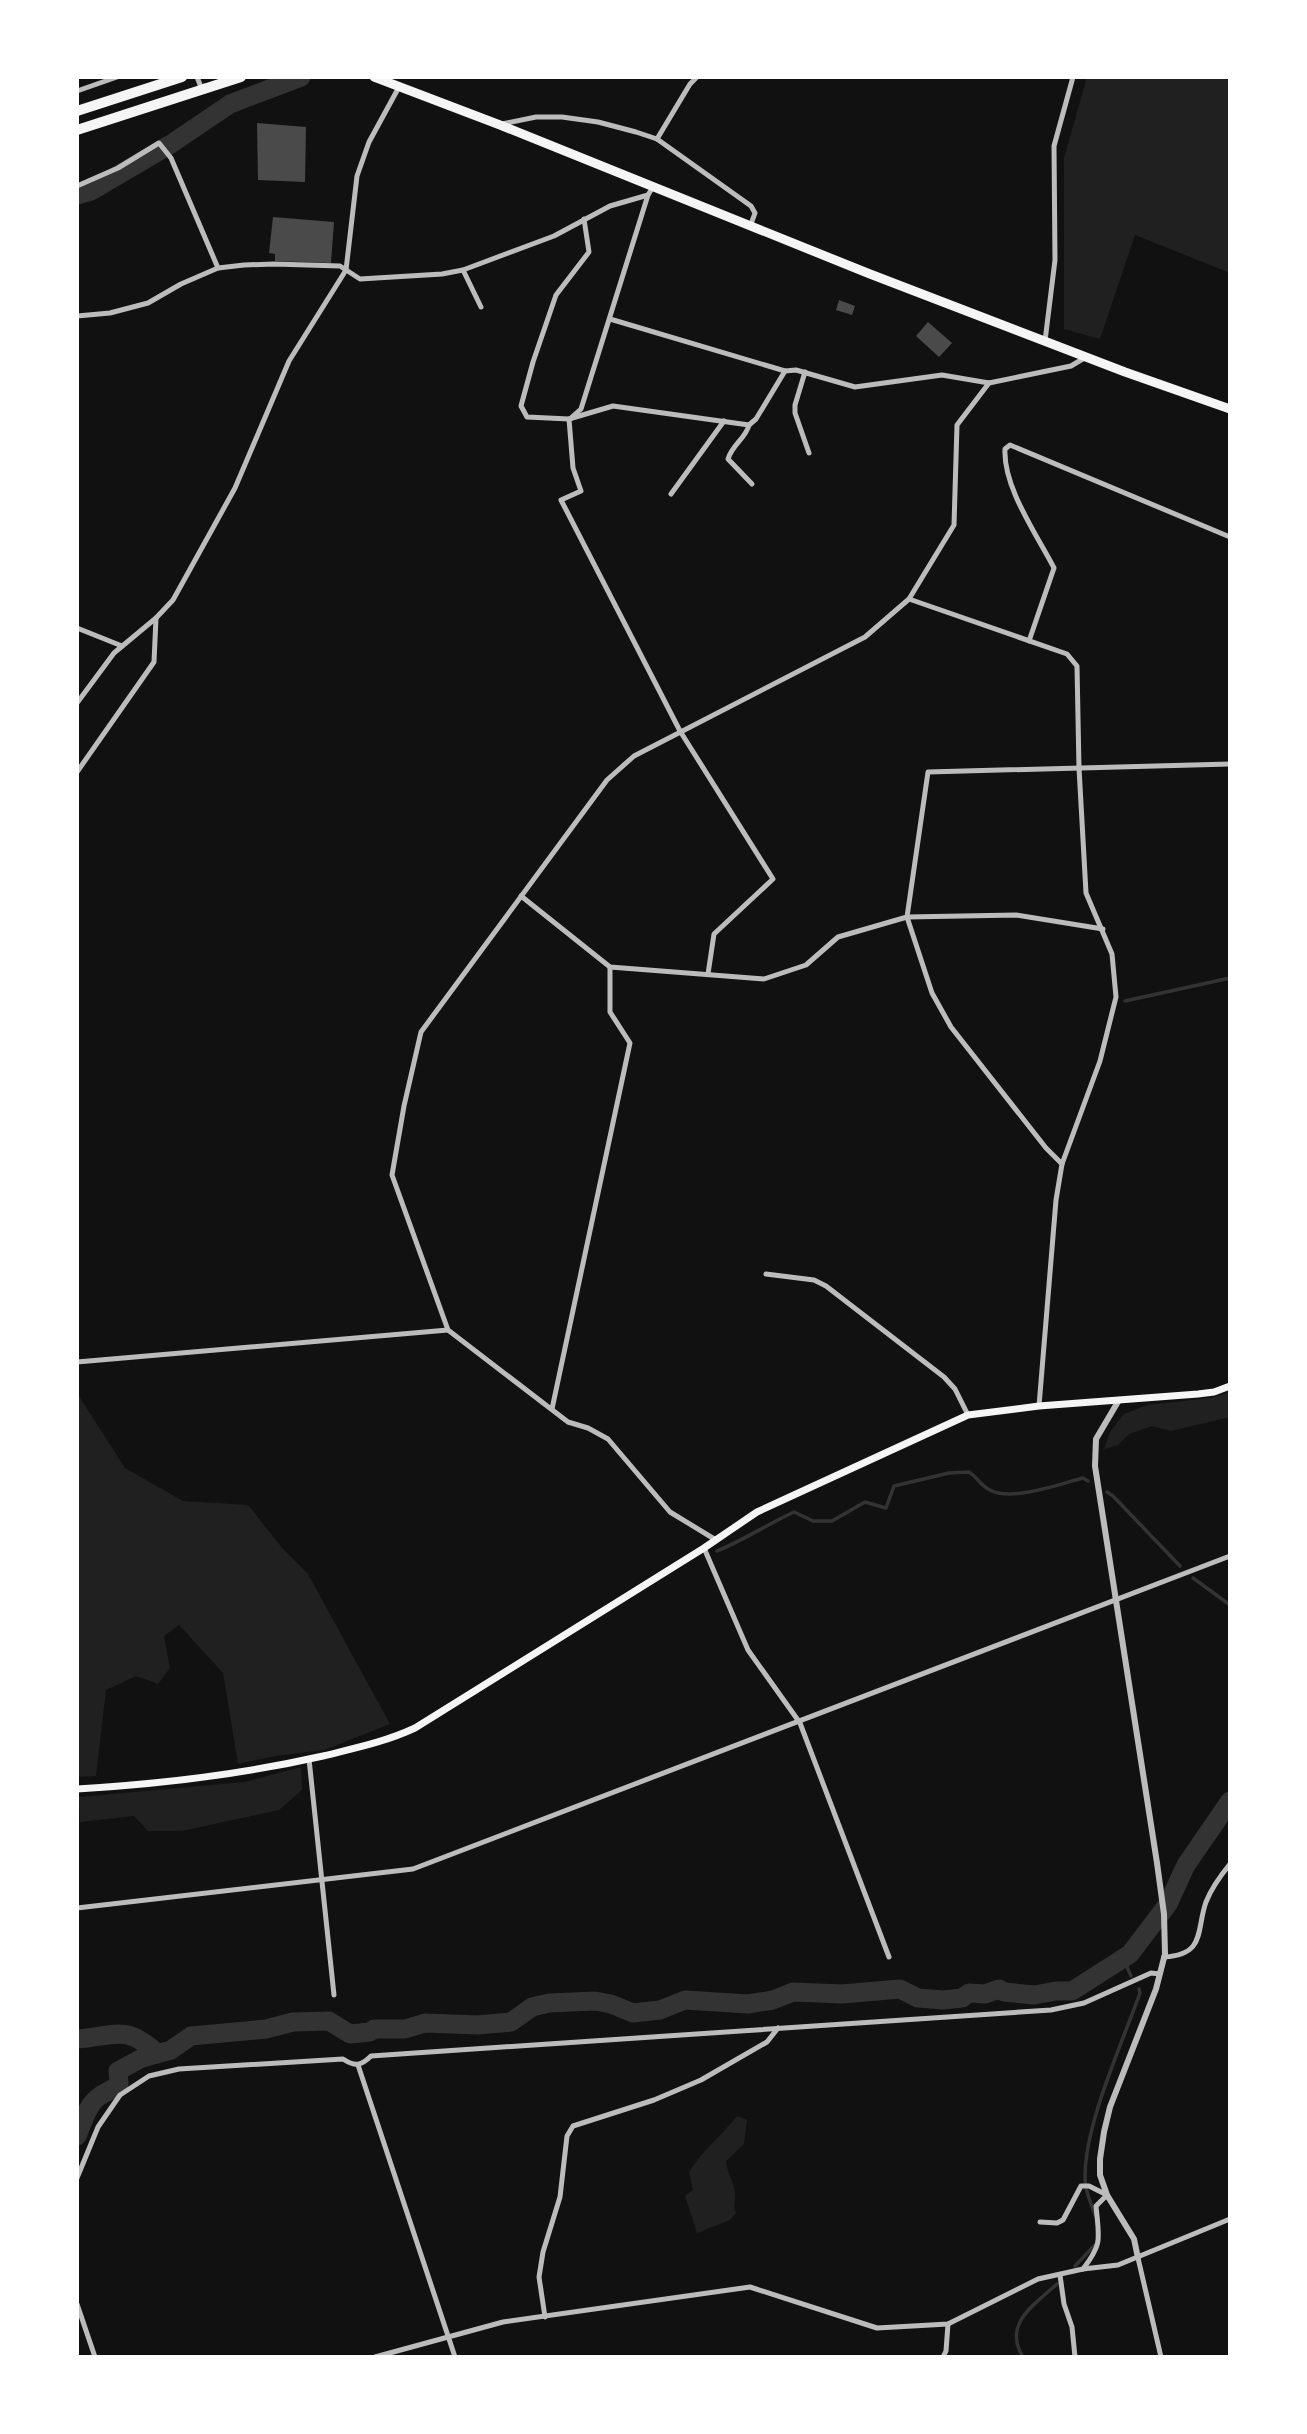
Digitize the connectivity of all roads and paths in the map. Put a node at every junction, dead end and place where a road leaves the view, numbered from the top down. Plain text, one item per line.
1 (117, 77) edge
2 (182, 77) edge
3 (197, 77) edge
4 (232, 77) edge
5 (240, 77) edge
6 (697, 77) edge
7 (1073, 77) edge
8 (377, 78) edge
9 (399, 87) junction
10 (77, 91) edge
11 (77, 111) edge
12 (500, 125) junction
13 (77, 130) edge
14 (657, 139) junction
15 (77, 186) edge
16 (651, 191) junction
17 (584, 219) junction
18 (751, 224) junction
19 (218, 268) junction
20 (346, 270) junction
21 (463, 270) junction
22 (481, 307) dead end
23 (77, 316) edge
24 (610, 319) junction
25 (1045, 341) junction
26 (1086, 357) junction
27 (785, 371) junction
28 (805, 372) junction
29 (989, 383) junction
30 (1230, 409) edge
31 (569, 419) junction
32 (724, 421) junction
33 (749, 425) junction
34 (809, 453) dead end
35 (752, 484) dead end
36 (671, 494) dead end
37 (1230, 537) edge
38 (909, 599) junction
39 (156, 618) junction
40 (77, 628) edge
41 (1029, 641) junction
42 (122, 646) junction
43 (77, 703) edge
44 (680, 731) junction
45 (1230, 764) edge
46 (1079, 768) junction
47 (77, 772) edge
48 (521, 896) junction
49 (907, 917) junction
50 (1103, 929) junction
51 (610, 967) junction
52 (708, 974) junction
53 (1062, 1164) junction
54 (766, 1274) dead end
55 (448, 1330) junction
56 (77, 1362) edge
57 (1230, 1386) edge
58 (1119, 1399) junction
59 (1039, 1406) junction
60 (552, 1409) junction
61 (968, 1415) junction
62 (716, 1540) junction
63 (704, 1548) junction
64 (1230, 1556) edge
65 (1116, 1600) junction
66 (800, 1723) junction
67 (309, 1759) junction
68 (77, 1789) edge
69 (1230, 1864) edge
70 (1222, 1875) junction
71 (1230, 1878) edge
72 (323, 1880) junction
73 (77, 1908) edge
74 (1165, 1956) junction
75 (889, 1957) dead end
76 (1160, 1974) junction
77 (334, 1995) dead end
78 (778, 2028) junction
79 (358, 2065) junction
80 (77, 2178) edge
81 (1107, 2195) junction
82 (1230, 2219) edge
83 (1040, 2222) dead end
84 (1138, 2258) junction
85 (1083, 2269) junction
86 (1060, 2275) junction
87 (77, 2304) edge
88 (545, 2317) junction
89 (947, 2324) junction
90 (448, 2337) junction
91 (95, 2357) edge
92 (374, 2357) edge
93 (455, 2357) edge
94 (943, 2357) edge
95 (1075, 2357) edge
96 (1161, 2357) edge

1 - 10 street
2 - 11 highway
3 - 4 street
5 - 13 highway
6 - 14 street
7 - 25 street
8 - 9 highway
9 - 12 highway
9 - 20 street
12 - 14 street
12 - 16 highway
14 - 18 street
15 - 19 street
16 - 17 street
16 - 18 highway
16 - 24 street
17 - 21 street
17 - 31 street
18 - 25 highway
19 - 20 street
19 - 23 street
20 - 21 street
20 - 39 street
21 - 22 street
24 - 27 street
24 - 31 street
25 - 26 highway
26 - 29 street
26 - 30 highway
27 - 28 street
27 - 33 street
28 - 29 street
28 - 34 street
29 - 38 street
31 - 32 street
31 - 44 street
32 - 33 street
32 - 36 street
33 - 35 street
37 - 41 street
38 - 41 street
38 - 44 street
39 - 42 street
39 - 47 street
40 - 42 street
41 - 46 street
42 - 43 street
44 - 48 street
44 - 52 street
45 - 46 street
46 - 49 street
46 - 50 street
48 - 51 street
48 - 55 street
49 - 50 street
49 - 52 street
49 - 53 street
50 - 53 street
51 - 52 street
51 - 60 street
53 - 59 street
54 - 61 street
55 - 56 street
55 - 60 street
57 - 58 main road
58 - 59 main road
58 - 65 street
59 - 61 main road
60 - 62 street
61 - 62 main road
62 - 63 main road
63 - 66 street
63 - 67 main road
64 - 65 street
65 - 66 street
65 - 74 street
66 - 72 street
66 - 75 street
67 - 68 main road
67 - 72 street
69 - 70 street
70 - 71 street
70 - 74 street
72 - 73 street
72 - 77 street
74 - 76 street
76 - 78 street
76 - 81 street
78 - 79 street
78 - 88 street
79 - 80 street
79 - 90 street
81 - 83 street
81 - 84 street
81 - 85 street
82 - 84 street
84 - 85 street
84 - 96 street
85 - 86 street
86 - 89 street
86 - 95 street
87 - 91 street
88 - 89 street
88 - 90 street
89 - 94 street
90 - 92 street
90 - 93 street

